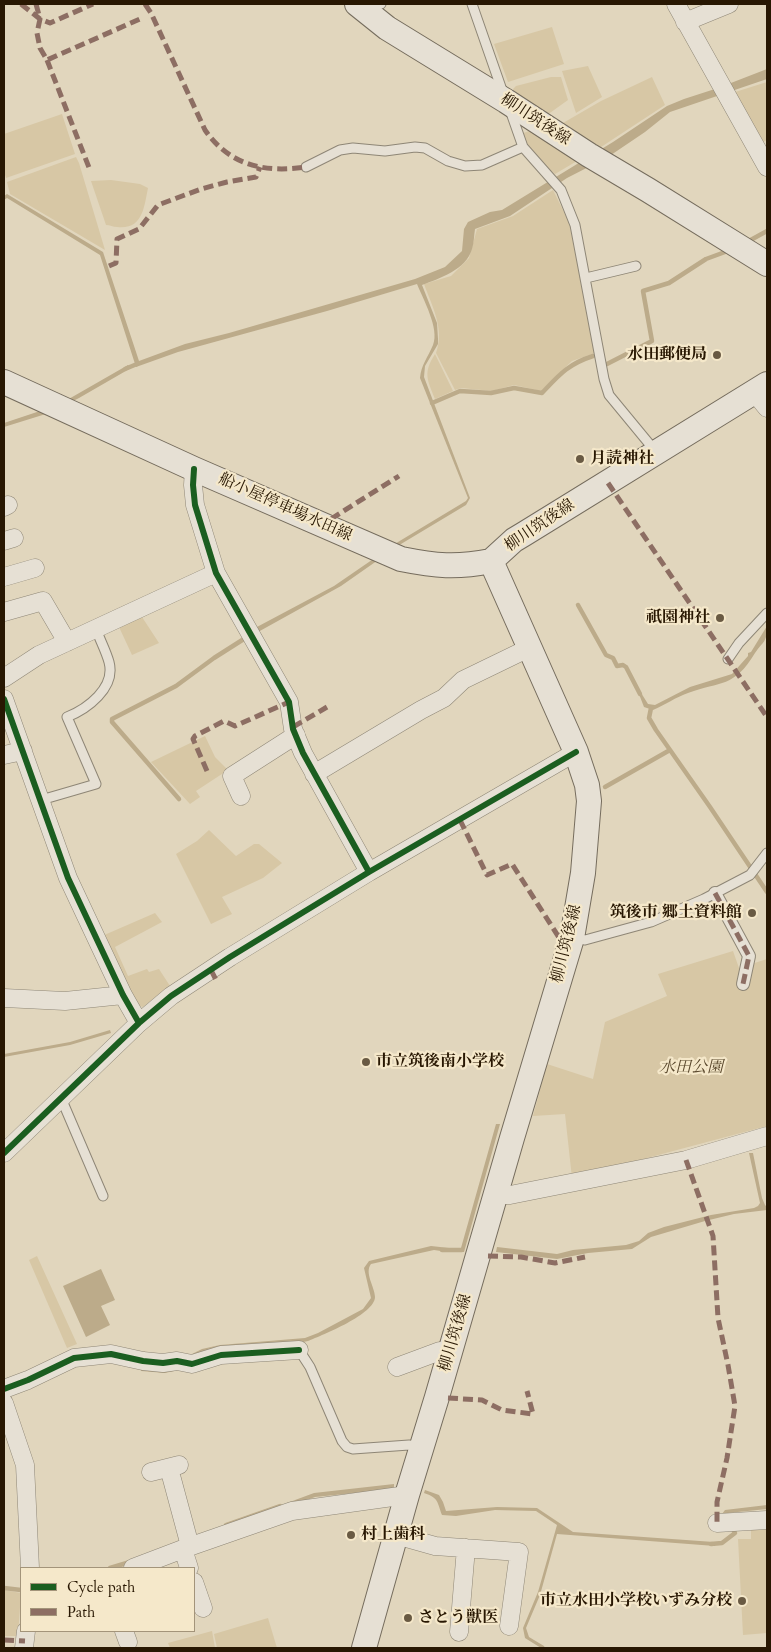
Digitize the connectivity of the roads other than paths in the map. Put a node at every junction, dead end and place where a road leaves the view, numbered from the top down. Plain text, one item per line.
1 (472, 4) edge
2 (676, 4) edge
3 (729, 4) edge
4 (367, 6) edge
5 (686, 22) junction
6 (506, 101) junction
7 (523, 147) junction
8 (306, 167) dead end
9 (767, 167) edge
10 (767, 264) edge
11 (636, 266) dead end
12 (586, 278) junction
13 (4, 382) edge
14 (763, 394) edge
15 (656, 452) junction
16 (194, 469) junction
17 (491, 561) junction
18 (34, 568) dead end
19 (216, 573) junction
20 (4, 577) edge
21 (4, 612) edge
22 (767, 613) edge
23 (96, 629) junction
24 (67, 642) junction
25 (529, 648) junction
26 (728, 659) dead end
27 (4, 678) edge
28 (4, 699) edge
29 (296, 735) junction
30 (23, 751) junction
31 (576, 752) junction
32 (4, 755) edge
33 (314, 774) junction
34 (241, 796) dead end
35 (41, 800) junction
36 (767, 853) edge
37 (369, 872) junction
38 (715, 893) junction
39 (572, 938) junction
40 (743, 984) dead end
41 (123, 995) junction
42 (4, 998) edge
43 (139, 1023) junction
44 (61, 1098) junction
45 (767, 1136) edge
46 (4, 1153) edge
47 (496, 1195) junction
48 (104, 1196) dead end
49 (300, 1350) joint
50 (440, 1351) dead end
51 (397, 1367) dead end
52 (4, 1389) edge
53 (4, 1403) edge
54 (422, 1446) junction
55 (150, 1472) dead end
56 (407, 1495) junction
57 (767, 1520) edge
58 (717, 1523) dead end
59 (396, 1535) junction
60 (186, 1548) junction
61 (466, 1548) junction
62 (30, 1567) edge
63 (136, 1567) edge
64 (189, 1567) edge
65 (195, 1585) edge
66 (202, 1608) dead end
67 (509, 1626) dead end
68 (26, 1632) edge
69 (459, 1632) dead end
70 (24, 1648) edge
71 (364, 1648) edge

1 - 6 lane
2 - 5 street
3 - 5 street
4 - 6 main road, 柳川筑後線
5 - 9 street
6 - 7 lane
6 - 10 main road, 柳川筑後線
7 - 8 lane
7 - 12 lane
11 - 12 lane
12 - 15 lane
13 - 16 main road, 船小屋停車場水田線
14 - 15 main road, 柳川筑後線
15 - 17 main road, 柳川筑後線
16 - 17 main road, 船小屋停車場水田線
16 - 19 street
17 - 25 main road, 柳川筑後線
18 - 20 street
19 - 23 street
19 - 29 street
21 - 24 street
22 - 26 lane
23 - 24 street
23 - 35 lane
24 - 27 street
25 - 31 main road, 柳川筑後線
25 - 33 street
28 - 30 street
29 - 33 street
29 - 34 street
30 - 32 street
30 - 35 street
31 - 37 street
31 - 39 main road, 柳川筑後線
33 - 37 street
35 - 41 street
36 - 38 lane
37 - 43 street
38 - 39 lane
38 - 40 street
39 - 47 main road, 柳川筑後線
41 - 42 street
41 - 43 street
43 - 44 street
44 - 46 street
44 - 48 lane
45 - 47 street
47 - 54 main road, 柳川筑後線
49 - 52 street
49 - 54 lane
50 - 51 street
53 - 62 street
54 - 56 main road, 柳川筑後線
55 - 60 street
56 - 59 main road, 柳川筑後線
56 - 60 street
57 - 58 street
59 - 61 street
59 - 71 main road, 柳川筑後線
60 - 63 street
60 - 64 street
61 - 67 street
61 - 69 street
65 - 66 street
68 - 70 street

